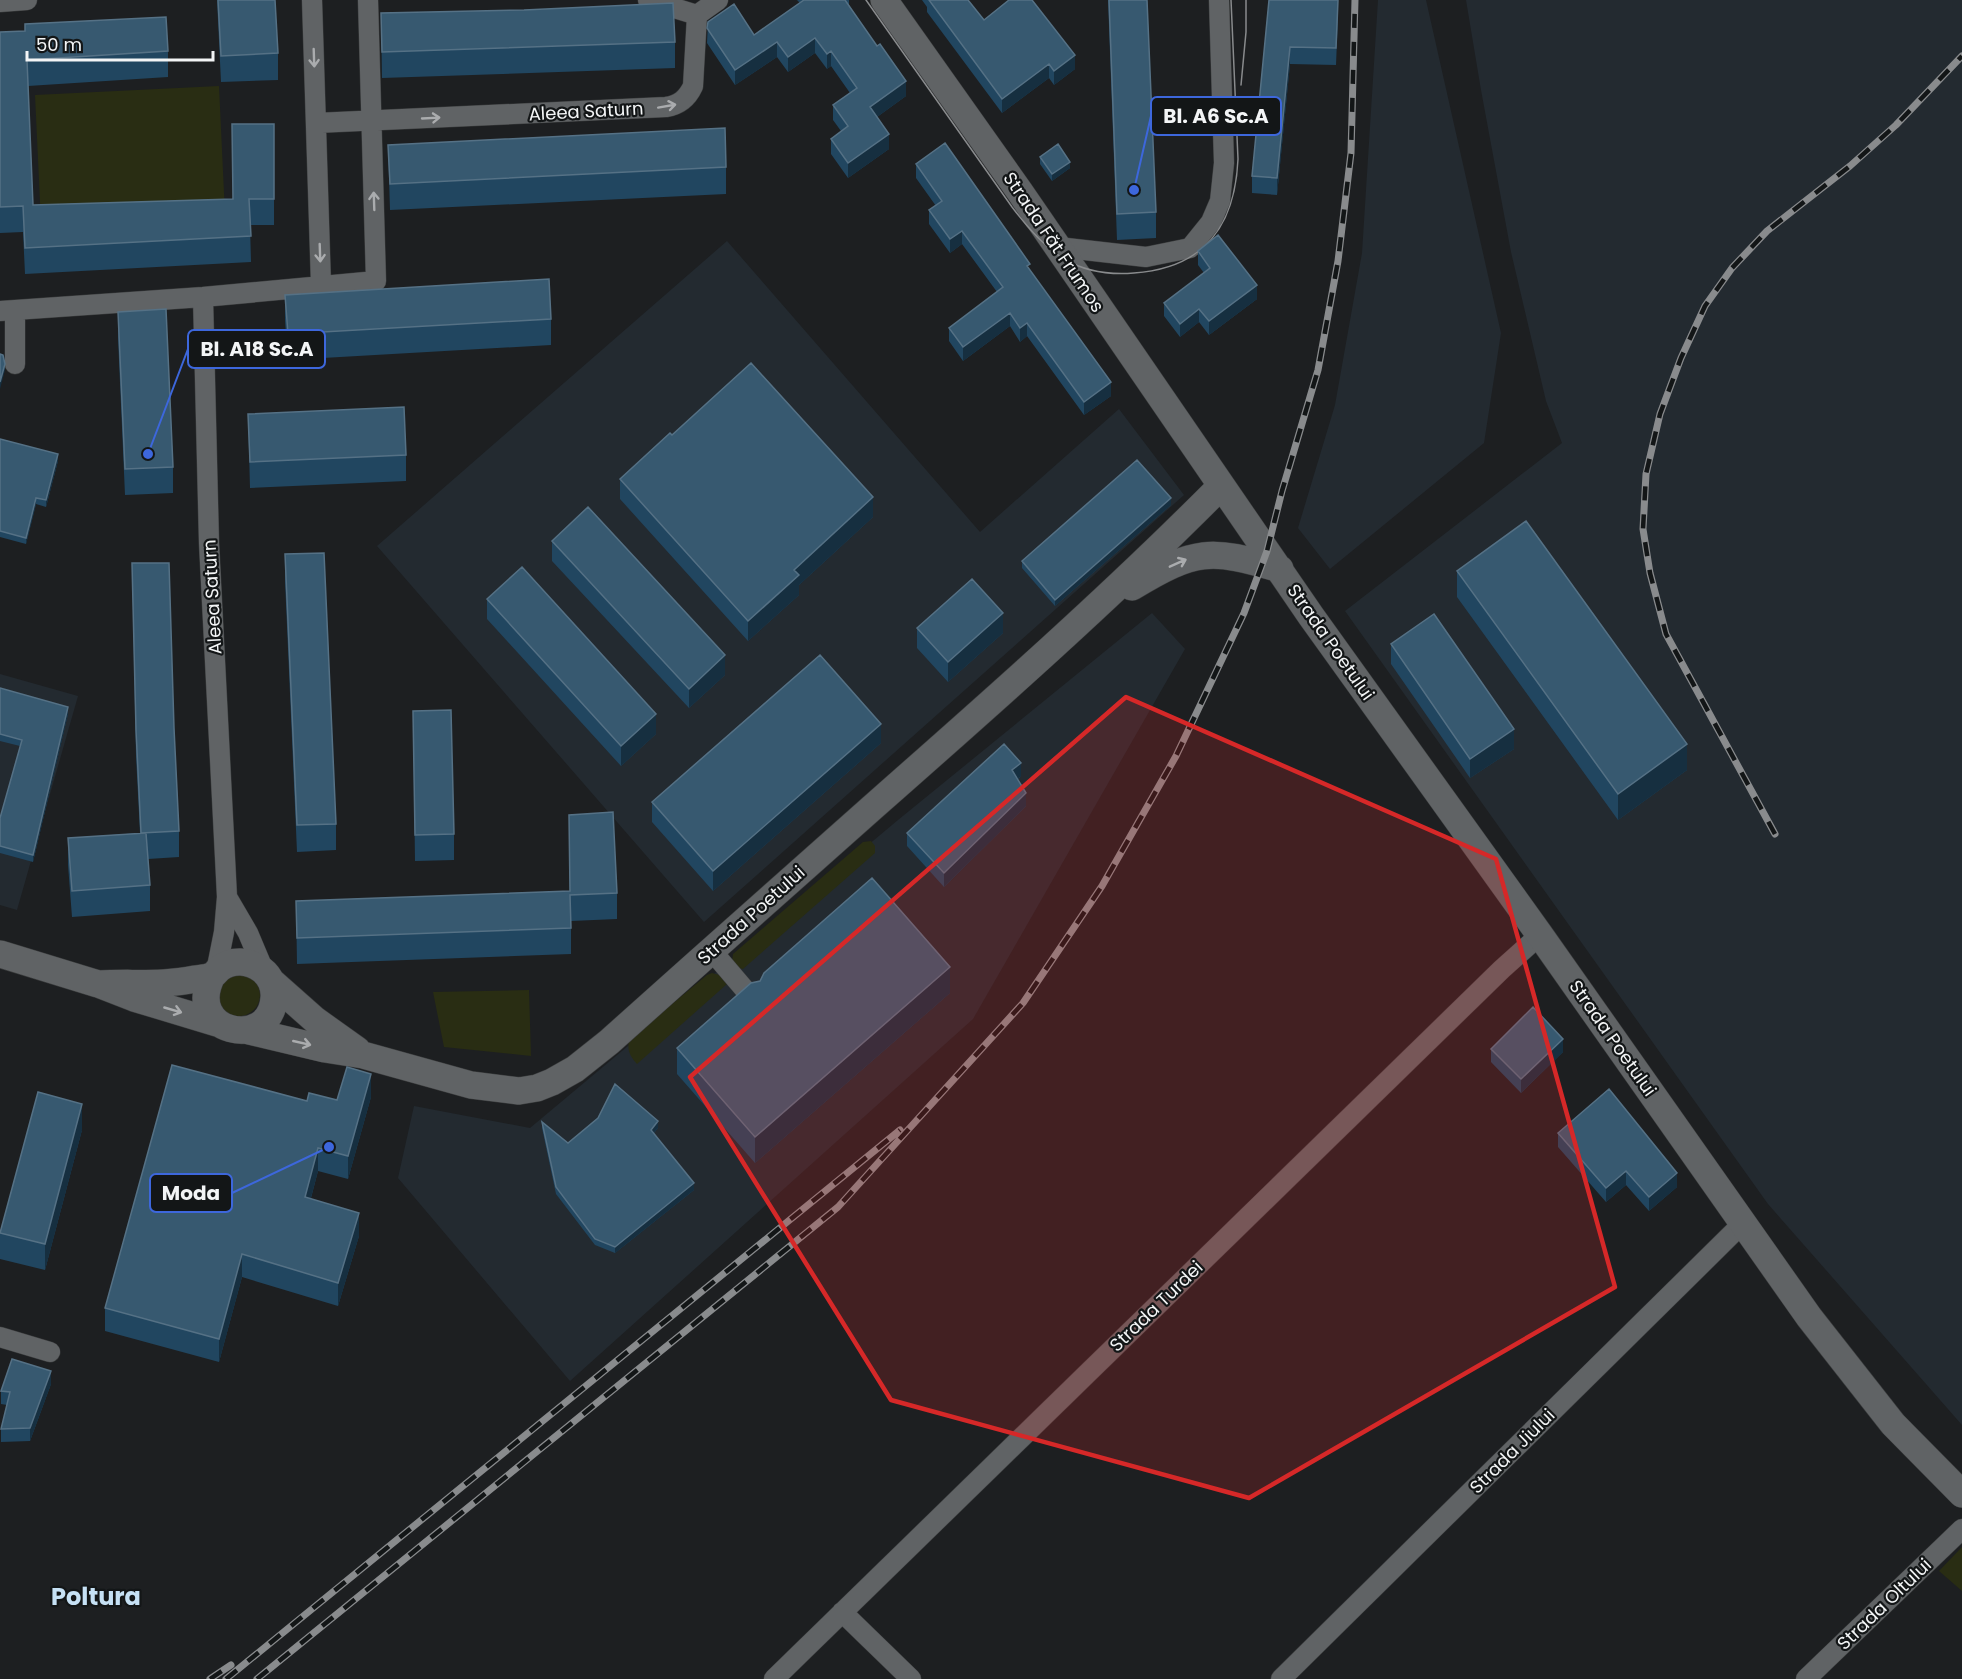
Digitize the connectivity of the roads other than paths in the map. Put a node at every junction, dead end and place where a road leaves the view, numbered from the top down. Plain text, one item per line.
1 (27, 0) edge
2 (312, 0) edge
3 (368, 0) edge
4 (648, 0) edge
5 (718, 0) edge
6 (884, 0) edge
7 (1219, 0) edge
8 (0, 2) edge
9 (697, 15) junction
10 (372, 121) junction
11 (316, 123) junction
12 (1058, 247) junction
13 (321, 285) junction
14 (202, 297) junction
15 (8, 311) edge
16 (15, 364) dead end
17 (1221, 486) junction
18 (1280, 569) junction
19 (1090, 612) junction
20 (227, 897) junction
21 (1540, 935) junction
22 (711, 950) junction
23 (0, 954) edge
24 (214, 974) junction
25 (267, 976) junction
26 (98, 984) junction
27 (752, 998) edge
28 (217, 1023) junction
29 (245, 1030) junction
30 (363, 1054) junction
31 (1742, 1224) junction
32 (0, 1336) edge
33 (50, 1352) dead end
34 (1962, 1494) edge
35 (1962, 1529) edge
36 (842, 1612) junction
37 (774, 1679) edge
38 (911, 1679) edge
39 (1281, 1679) edge
40 (1806, 1679) edge

1 - 8 street
2 -> 11 street
3 - 10 street
4 - 9 street
5 - 9 street
6 - 12 street, Strada Făt Frumos
7 - 12 street
10 -> 9 street, Aleea Saturn
10 - 11 street, Aleea Saturn
13 -> 10 street
11 -> 13 street
12 - 17 street, Strada Făt Frumos
13 - 14 street
14 - 15 street
14 - 20 street, Aleea Saturn
15 - 16 street
17 - 18 street, Strada Poetului
17 - 19 street, Strada Poetului
19 -> 18 street, Strada Poetului
18 - 21 street, Strada Poetului
19 - 22 street, Strada Poetului
20 - 24 street, Aleea Saturn
20 - 25 street, Aleea Saturn
21 - 31 street, Strada Poetului
21 - 36 street, Strada Turdei
22 - 27 street
22 - 30 street, Strada Poetului
23 - 26 street, Strada Poetului
24 - 25 street, Strada Poetului
24 - 26 street, Strada Poetului
24 - 28 street
25 - 29 street
25 - 30 street, Strada Poetului
26 -> 28 street, Strada Poetului
28 - 29 street, Strada Poetului
29 -> 30 street, Strada Poetului
31 - 34 street, Strada Poetului
31 - 39 street, Strada Jiului
32 - 33 street
35 - 40 street, Strada Oltului
36 - 37 street, Strada Turdei
36 - 38 street

